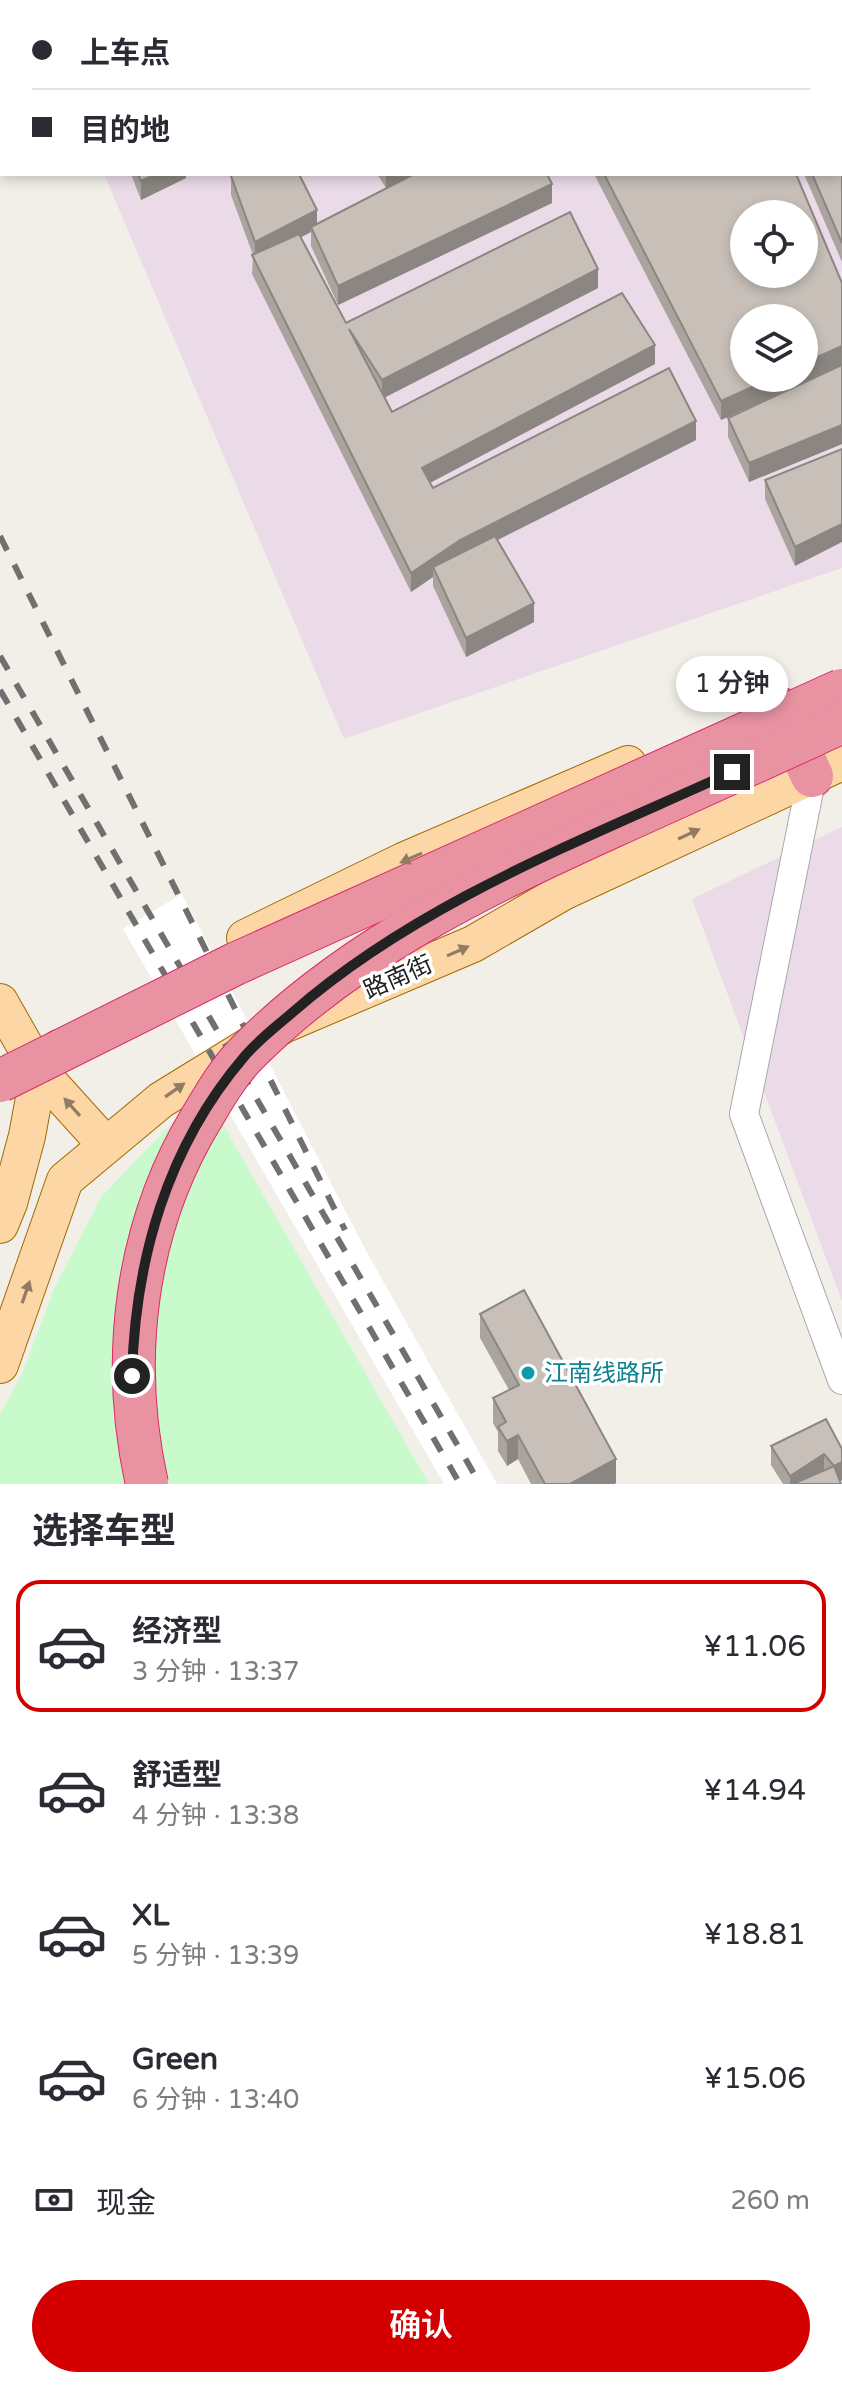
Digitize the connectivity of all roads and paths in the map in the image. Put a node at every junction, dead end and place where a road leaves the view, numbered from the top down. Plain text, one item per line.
1 (842, 670) edge
2 (842, 690) edge
3 (777, 700) junction
4 (842, 722) edge
5 (827, 769) edge
6 (0, 1002) edge
7 (0, 1068) edge
8 (19, 1076) edge
9 (27, 1136) junction
10 (105, 1144) junction
11 (65, 1180) junction
12 (0, 1225) edge
13 (0, 1365) edge
14 (842, 1380) edge
15 (147, 1484) edge

1 - 3 main road
2 - 8 highway, bridge
3 - 5 highway
3 -> 8 main road
4 - 15 highway, bridge
10 -> 5 main road, 路南街
5 - 14 street
6 - 8 main road
7 - 9 main road
8 - 9 main road
10 -> 8 main road
9 - 11 main road
9 - 12 main road
10 - 11 main road, 路南街
13 -> 11 main road, 路南街

